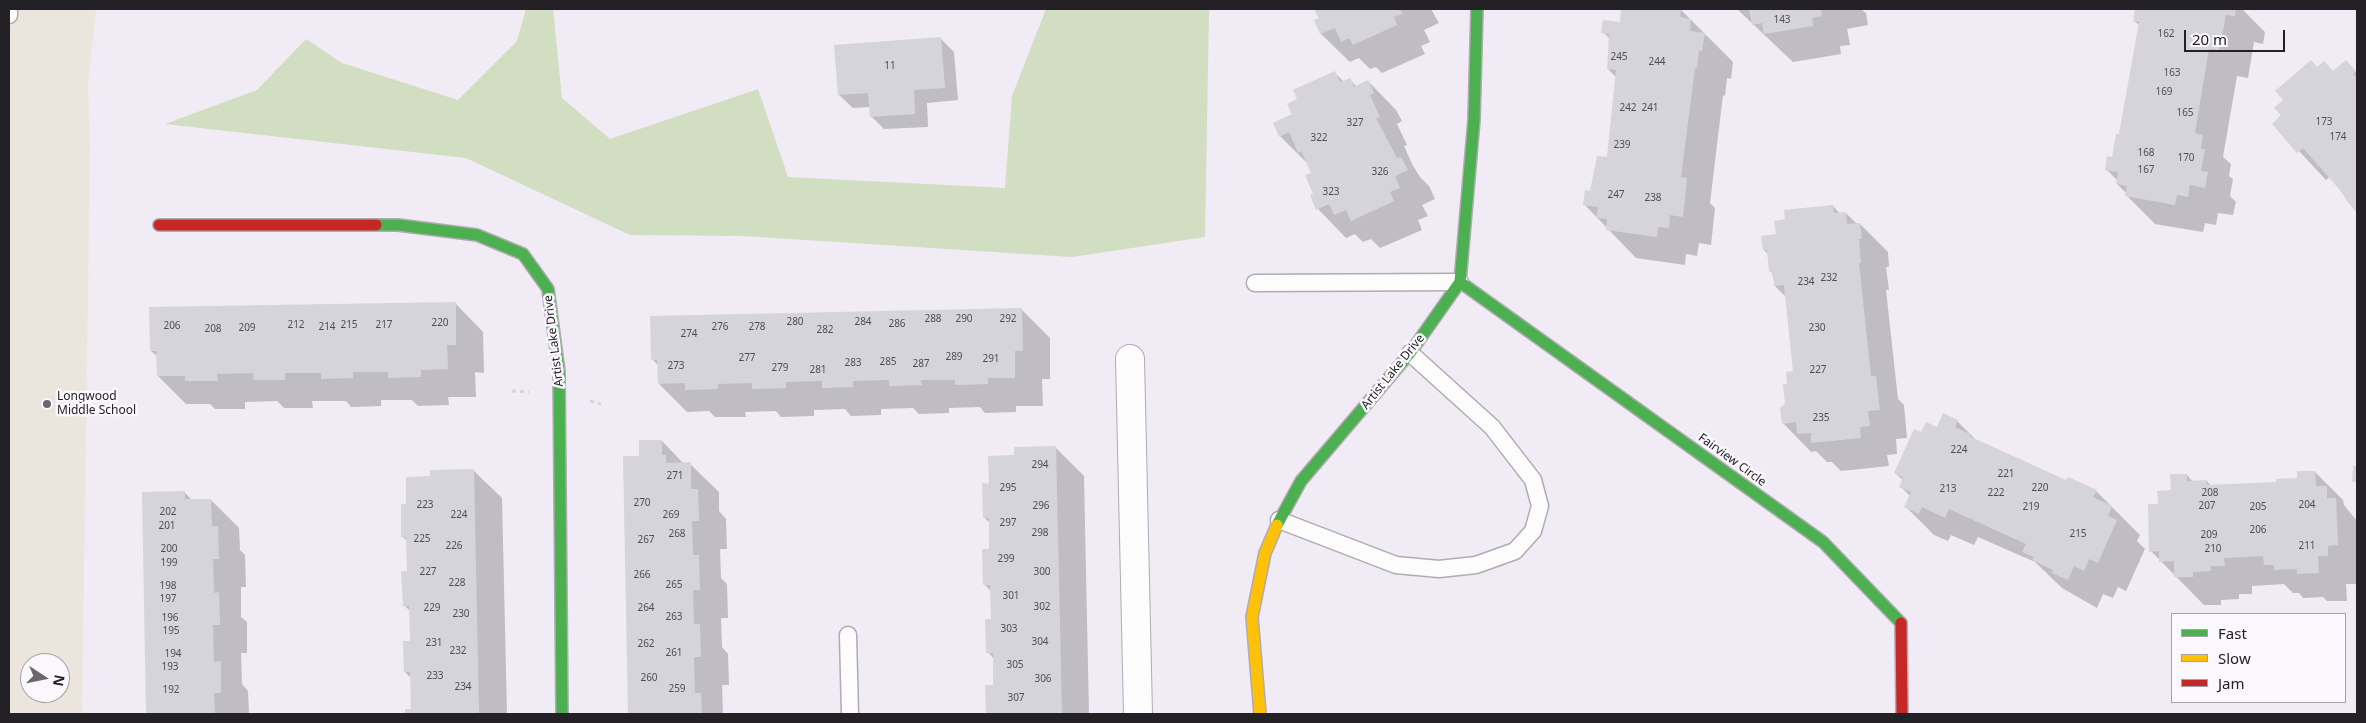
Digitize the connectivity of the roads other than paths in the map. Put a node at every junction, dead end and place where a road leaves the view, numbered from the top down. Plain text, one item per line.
1 (9, 9) edge
2 (1477, 9) edge
3 (9, 15) edge
4 (158, 225) dead end
5 (1460, 282) junction
6 (1255, 283) dead end
7 (1410, 353) junction
8 (1130, 359) dead end
9 (1279, 520) junction
10 (848, 635) dead end
11 (562, 714) edge
12 (850, 714) edge
13 (1138, 714) edge
14 (1260, 714) edge
15 (1902, 714) edge

1 - 3 lane
2 - 5 street
4 - 11 street, Artist Lake Drive
5 - 6 lane
5 - 7 street, Artist Lake Drive
5 - 15 street, Fairview Circle
7 - 9 street, Artist Lake Drive
7 - 9 lane
8 - 13 street
9 - 14 street, Artist Lake Drive
10 - 12 lane

